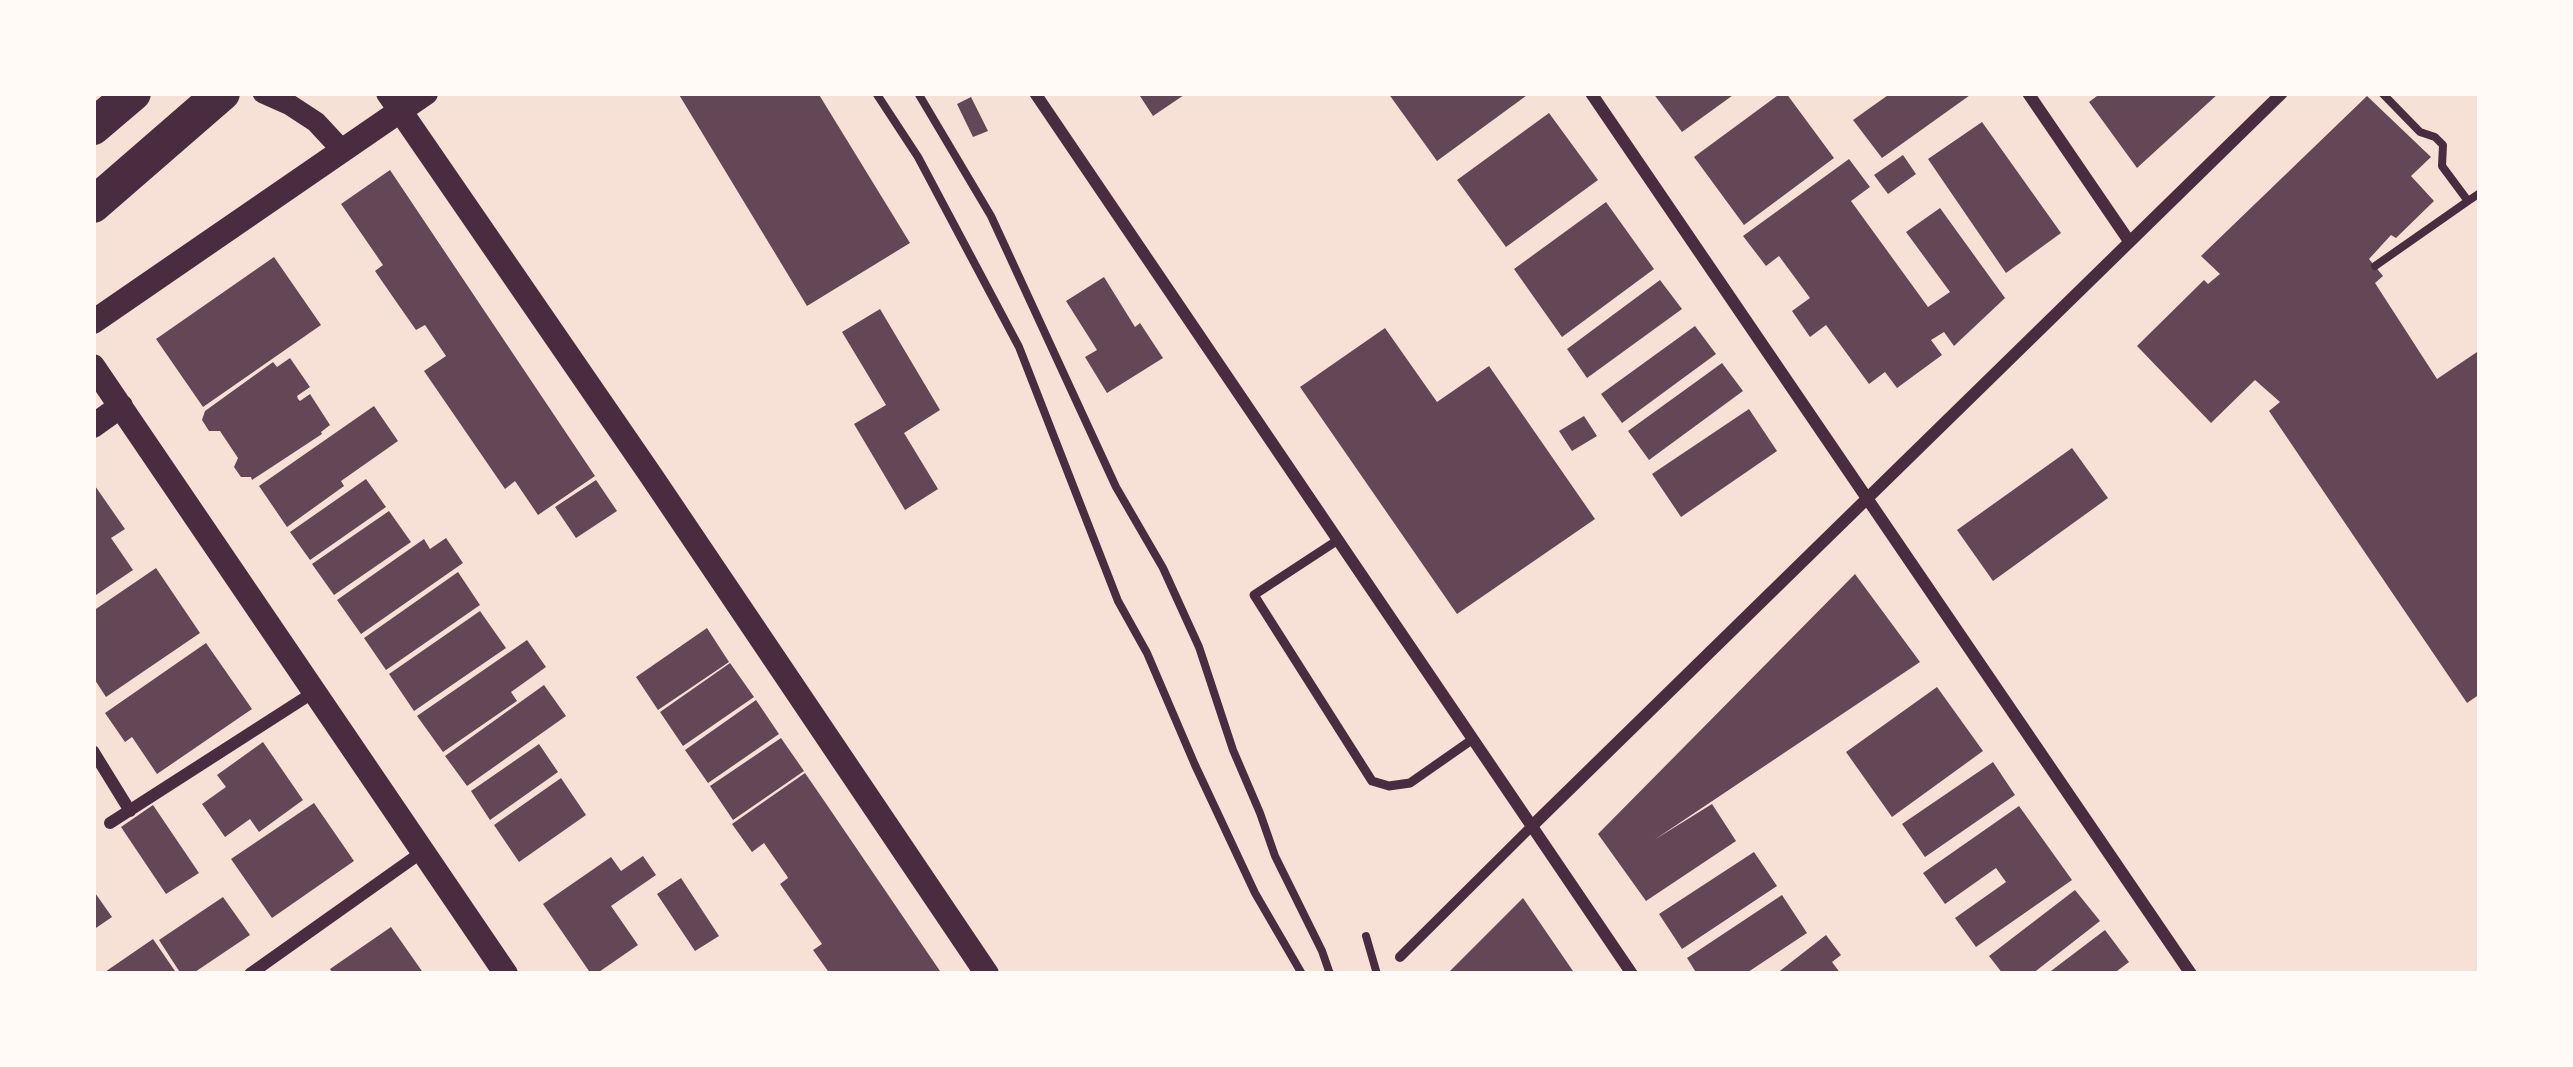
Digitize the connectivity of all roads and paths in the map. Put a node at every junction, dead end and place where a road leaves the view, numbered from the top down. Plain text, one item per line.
1 (133, 93) edge
2 (222, 93) edge
3 (263, 93) edge
4 (426, 93) edge
5 (876, 93) edge
6 (918, 93) edge
7 (1035, 93) edge
8 (1591, 93) edge
9 (2028, 93) edge
10 (2282, 93) edge
11 (2382, 93) edge
12 (394, 102) edge
13 (93, 127) edge
14 (342, 150) junction
15 (2480, 193) edge
16 (2468, 201) junction
17 (93, 205) edge
18 (2129, 241) junction
19 (2375, 266) dead end
20 (93, 322) edge
21 (93, 366) edge
22 (121, 406) junction
23 (93, 426) edge
24 (1867, 498) junction
25 (1338, 540) junction
26 (314, 692) junction
27 (1473, 739) junction
28 (93, 751) edge
29 (130, 811) junction
30 (110, 823) dead end
31 (1532, 826) junction
32 (422, 852) junction
33 (1400, 957) dead end
34 (250, 974) edge
35 (506, 974) edge
36 (988, 974) edge
37 (1302, 974) edge
38 (1330, 974) edge
39 (1632, 974) edge
40 (2191, 974) edge

1 - 13 highway
2 - 17 highway
3 - 14 street
4 - 12 main road
5 - 37 path
6 - 38 path
7 - 25 street
8 - 24 street
9 - 18 street
10 - 18 street
11 - 16 path
12 - 14 main road
12 - 36 main road
14 - 20 main road
15 - 16 path
16 - 19 path
18 - 24 street
21 - 22 main road
22 - 23 main road
22 - 26 main road
24 - 31 street
24 - 40 street
25 - 27 street
25 - 27 lane
26 - 29 street
26 - 32 main road
27 - 31 street
28 - 29 street
29 - 30 street
31 - 33 street
31 - 39 street
32 - 34 street
32 - 35 main road

